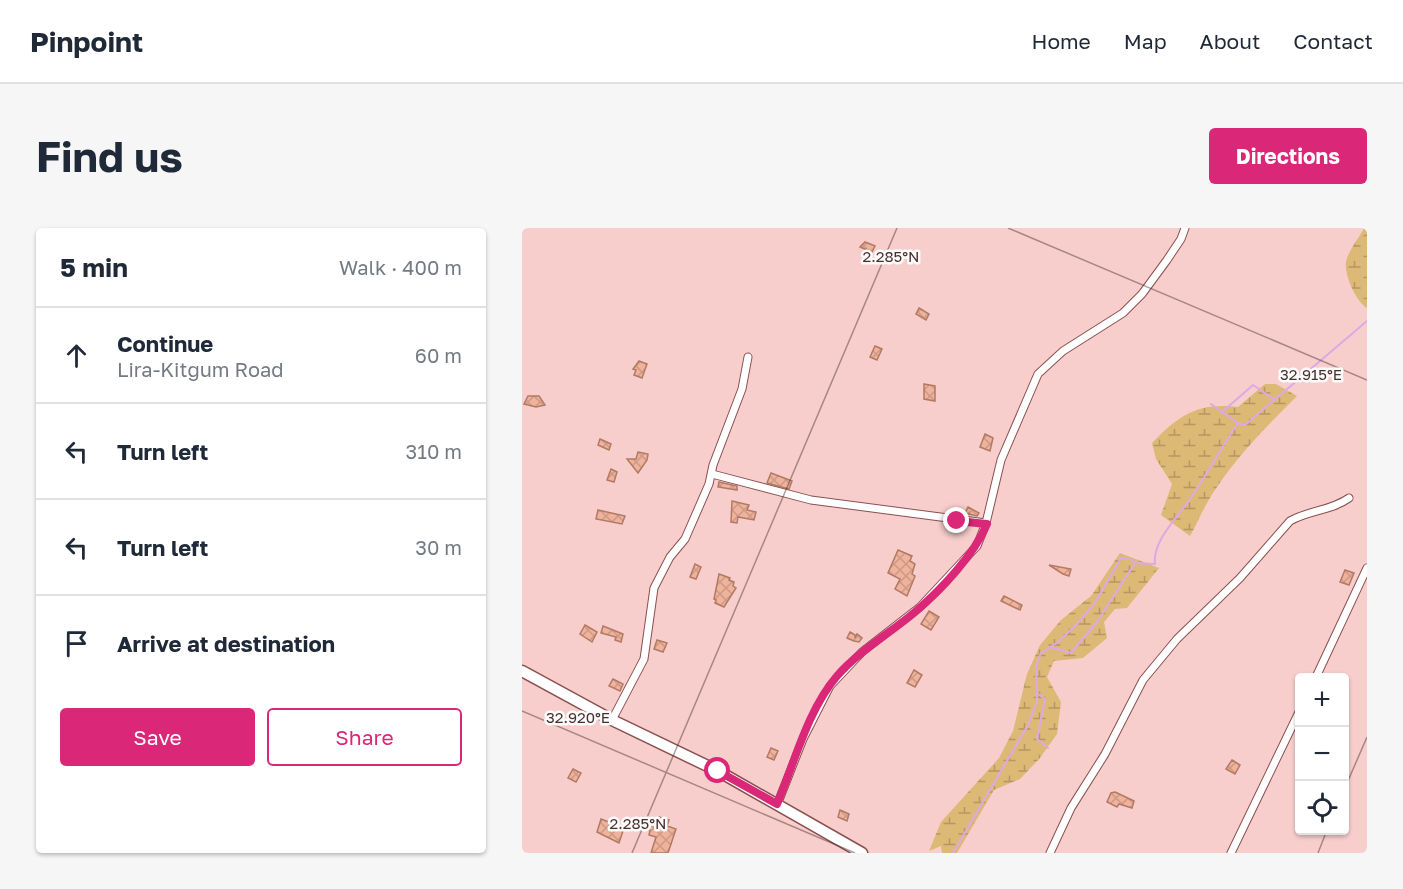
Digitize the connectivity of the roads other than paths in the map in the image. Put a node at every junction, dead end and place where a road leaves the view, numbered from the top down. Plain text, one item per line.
1 (1185, 228) edge
2 (748, 357) dead end
3 (712, 474) junction
4 (1349, 498) dead end
5 (987, 524) junction
6 (1367, 568) edge
7 (522, 671) edge
8 (1318, 673) edge
9 (1295, 718) edge
10 (612, 720) junction
11 (777, 804) junction
12 (862, 853) edge
13 (1050, 853) edge
14 (1231, 853) edge

1 - 5 street
2 - 3 street
3 - 5 street
3 - 10 street
4 - 13 street
5 - 11 street
6 - 8 street
7 - 10 main road
9 - 14 street
10 - 11 main road
11 - 12 main road

